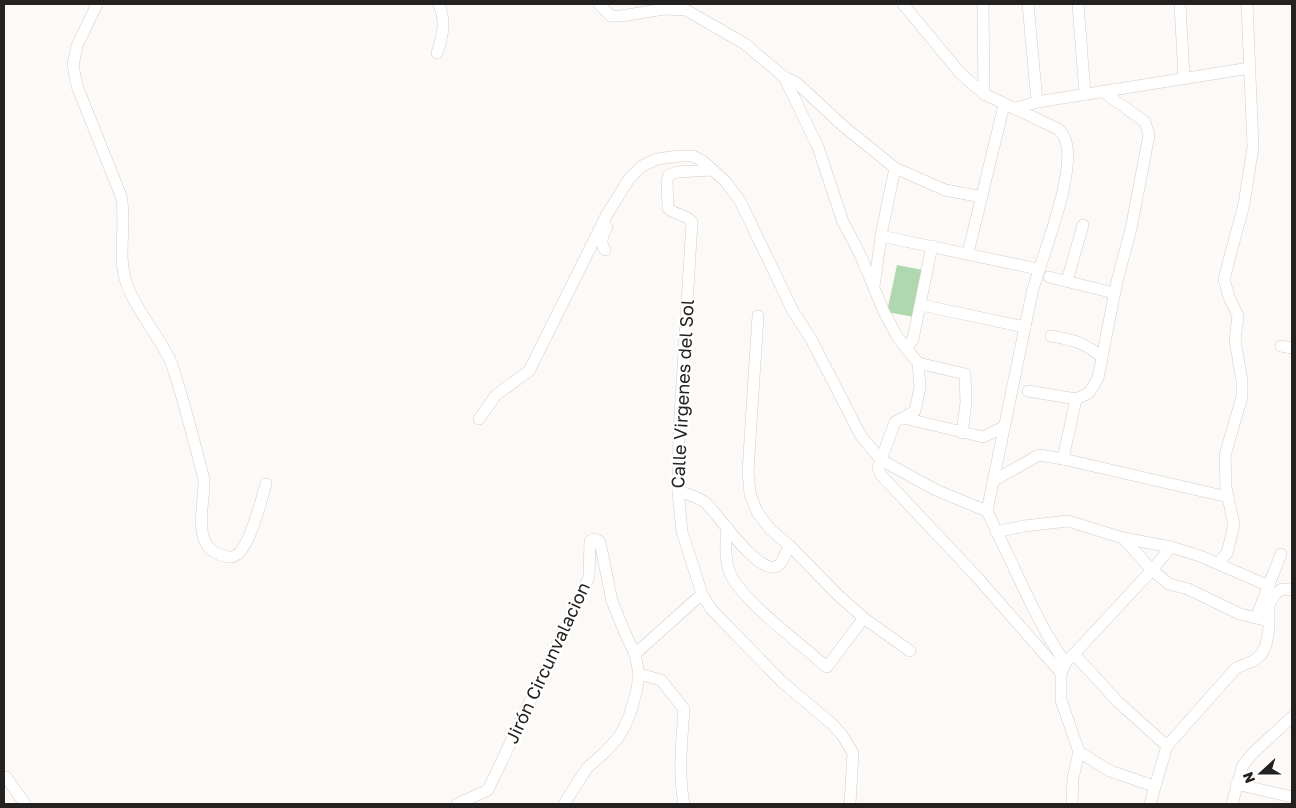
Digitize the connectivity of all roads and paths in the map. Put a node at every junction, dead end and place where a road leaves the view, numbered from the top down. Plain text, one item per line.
1 (97, 4) edge
2 (439, 4) edge
3 (599, 4) edge
4 (903, 4) edge
5 (983, 4) edge
6 (1028, 4) edge
7 (1078, 4) edge
8 (1180, 4) edge
9 (1247, 4) edge
10 (693, 9) edge
11 (437, 53) dead end
12 (1250, 68) junction
13 (784, 77) junction
14 (1184, 78) junction
15 (1102, 91) junction
16 (984, 94) junction
17 (1086, 94) junction
18 (1037, 102) junction
19 (1004, 105) junction
20 (1016, 108) junction
21 (895, 168) junction
22 (713, 170) junction
23 (982, 197) junction
24 (606, 216) junction
25 (1083, 225) dead end
26 (881, 236) junction
27 (932, 246) junction
28 (605, 250) dead end
29 (968, 253) junction
30 (1038, 269) junction
31 (1049, 277) dead end
32 (1067, 282) junction
33 (874, 286) junction
34 (1114, 293) junction
35 (921, 305) junction
36 (758, 316) dead end
37 (1025, 327) junction
38 (1051, 336) dead end
39 (907, 349) junction
40 (1102, 357) junction
41 (918, 363) junction
42 (1028, 391) dead end
43 (1076, 399) junction
44 (904, 418) junction
45 (479, 419) dead end
46 (1004, 427) junction
47 (962, 433) junction
48 (1063, 459) junction
49 (882, 460) junction
50 (993, 481) junction
51 (266, 484) dead end
52 (678, 491) junction
53 (1228, 497) junction
54 (987, 512) junction
55 (727, 527) junction
56 (996, 532) junction
57 (1123, 538) junction
58 (789, 545) junction
59 (1171, 547) junction
60 (1280, 554) dead end
61 (1218, 563) junction
62 (1152, 570) junction
63 (1269, 586) junction
64 (1292, 590) edge
65 (702, 594) junction
66 (1256, 618) junction
67 (1269, 621) junction
68 (860, 623) dead end
69 (910, 651) dead end
70 (636, 654) junction
71 (1074, 654) junction
72 (1063, 668) junction
73 (639, 674) junction
74 (1292, 717) edge
75 (1166, 746) junction
76 (1079, 752) junction
77 (6, 776) dead end
78 (1236, 784) junction
79 (1154, 786) junction
80 (1292, 797) edge
81 (25, 804) edge
82 (458, 804) edge
83 (564, 804) edge
84 (684, 804) edge
85 (850, 804) edge
86 (1072, 804) edge
87 (1150, 804) edge
88 (1232, 804) edge

1 - 51 street
2 - 11 street
3 - 10 street
4 - 16 street
5 - 16 street
6 - 18 street
7 - 17 street
8 - 14 street
9 - 12 street
10 - 13 street
12 - 14 street
12 - 53 street
13 - 21 street
13 - 33 street
14 - 15 street
15 - 17 street
15 - 34 street
16 - 19 street
17 - 18 street
18 - 20 street
19 - 20 street
19 - 23 street
20 - 30 street
21 - 23 street
21 - 26 street
22 - 24 street
22 - 49 street
22 - 52 street, Calle Virgenes del Sol
23 - 29 street
24 - 28 street
24 - 45 street
25 - 32 street
26 - 27 street
26 - 33 street
27 - 29 street
27 - 35 street
29 - 30 street
30 - 37 street
31 - 32 street
32 - 34 street
33 - 39 street
34 - 40 street
35 - 37 street
35 - 39 street
36 - 58 street
37 - 46 street
38 - 40 street
39 - 41 street
40 - 43 street
41 - 44 street
41 - 47 street
42 - 43 street
43 - 48 street
44 - 47 street
44 - 49 street
46 - 47 street
46 - 50 street
48 - 50 street
48 - 53 street
49 - 54 street
49 - 72 street
50 - 54 street
52 - 55 street
52 - 65 street, Calle Virgenes del Sol
53 - 61 street
54 - 56 street
55 - 58 street
55 - 68 street
56 - 57 street
56 - 72 street
57 - 59 street
57 - 62 street
58 - 69 street
59 - 61 street
59 - 62 street
60 - 63 street
61 - 63 street
62 - 66 street
62 - 71 street
63 - 66 street
64 - 67 street
65 - 70 street
65 - 85 street, Calle Virgenes del Sol
66 - 67 street
67 - 75 street
70 - 73 street, Jirón Circunvalacion
70 - 82 street, Jirón Circunvalacion
71 - 72 street
71 - 75 street
72 - 76 street
73 - 83 street, Jirón Circunvalacion
73 - 84 street
74 - 78 street
75 - 79 street
76 - 79 street
76 - 86 street
77 - 81 street
78 - 80 street
78 - 88 street
79 - 87 street

